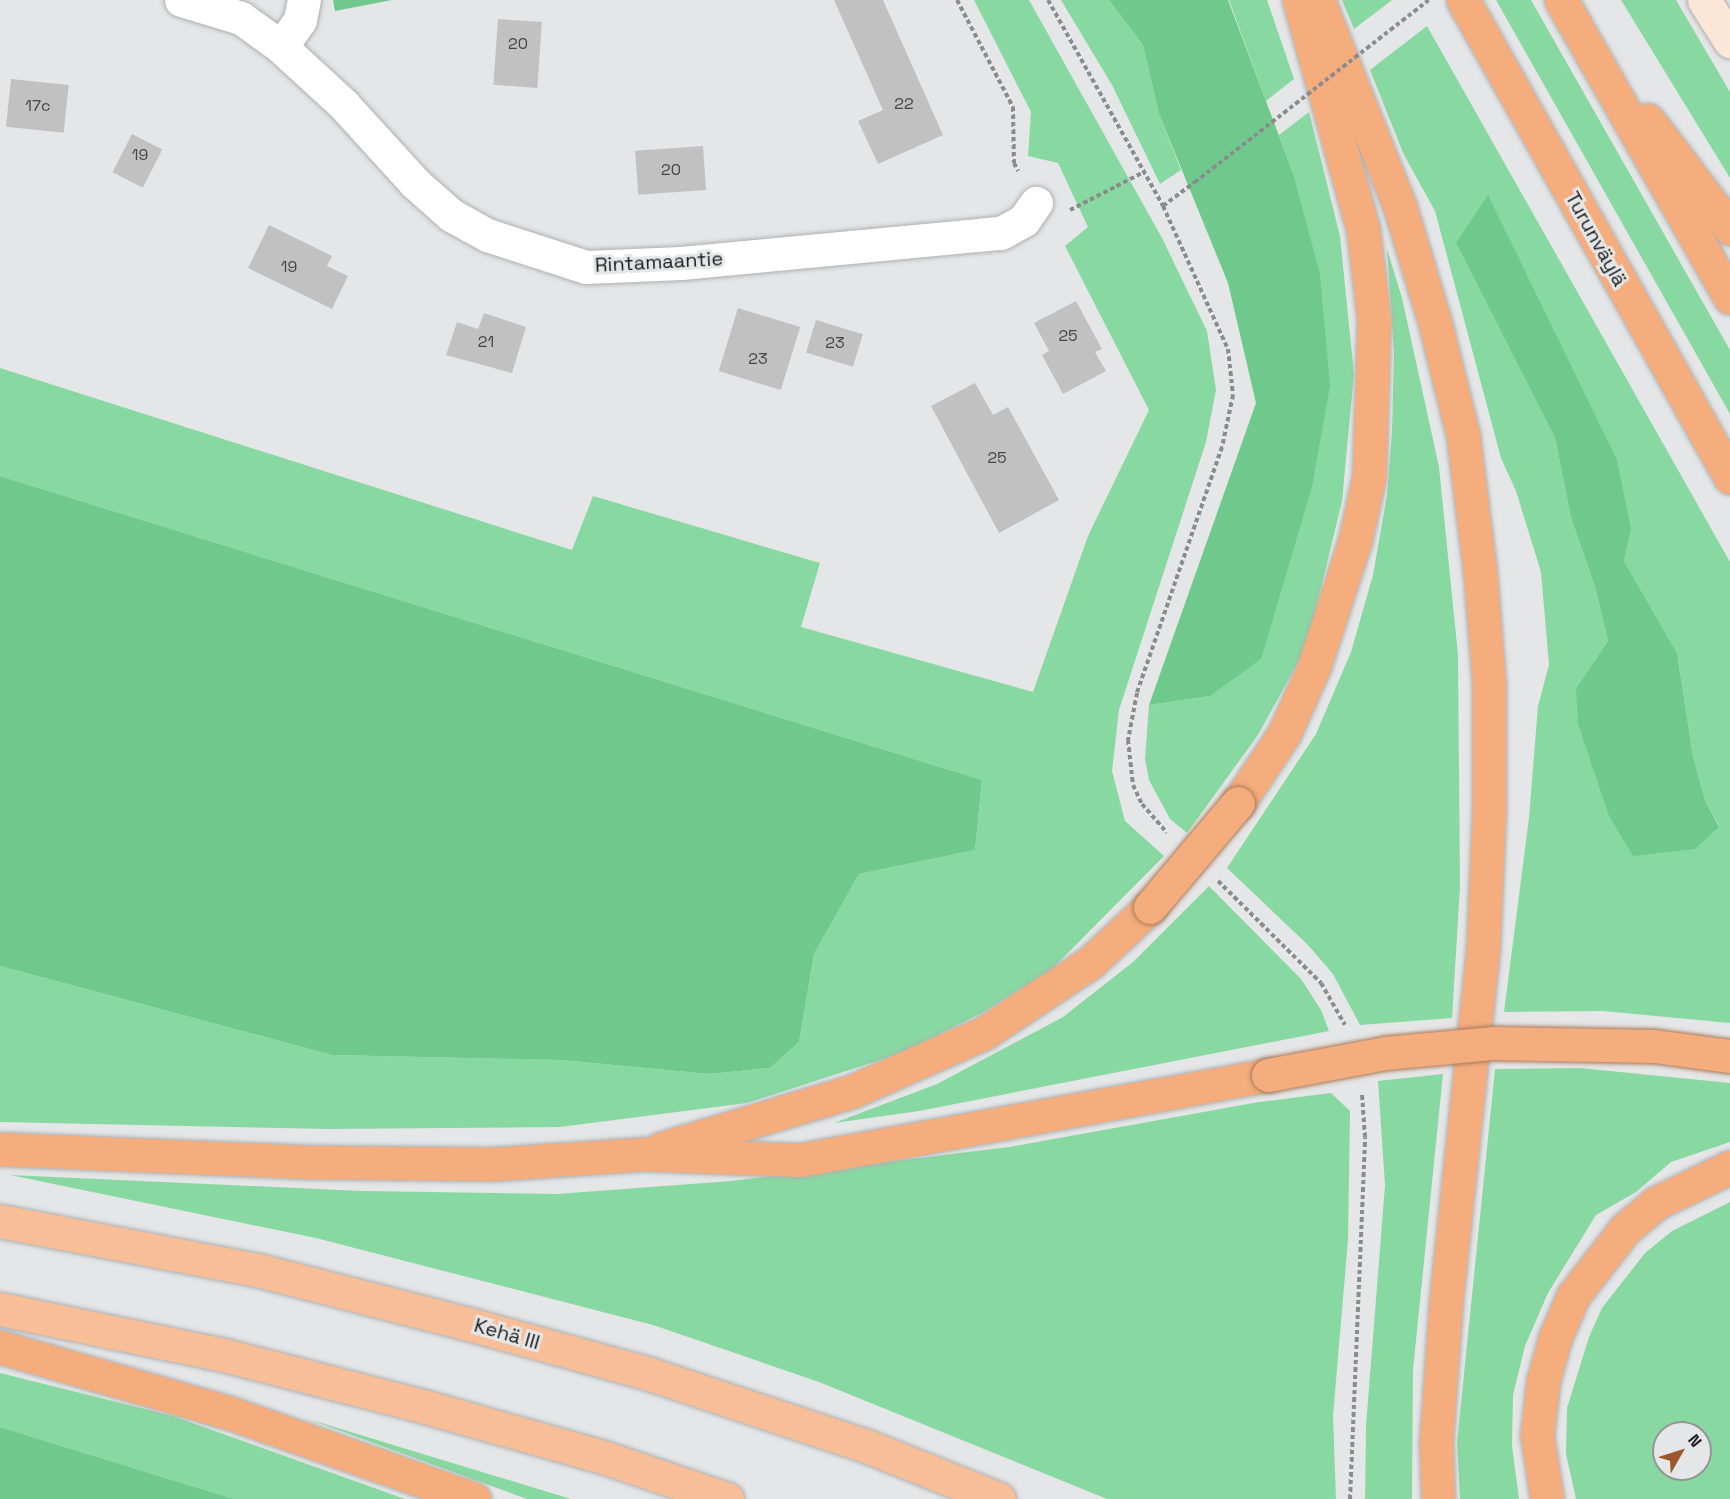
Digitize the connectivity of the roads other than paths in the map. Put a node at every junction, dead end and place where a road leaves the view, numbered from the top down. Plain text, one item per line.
1 (181, 0) edge
2 (304, 0) edge
3 (1299, 0) edge
4 (1318, 0) edge
5 (1463, 0) edge
6 (1561, 0) edge
7 (1704, 0) edge
8 (1580, 33) junction
9 (1730, 41) edge
10 (281, 47) junction
11 (1036, 203) road end
12 (1730, 228) edge
13 (1730, 297) edge
14 (1730, 477) edge
15 (1730, 1056) edge
16 (0, 1149) edge
17 (644, 1154) junction
18 (1730, 1167) edge
19 (0, 1221) edge
20 (0, 1309) edge
21 (0, 1347) edge
22 (474, 1499) edge
23 (727, 1499) edge
24 (999, 1499) edge
25 (1438, 1499) edge
26 (1547, 1499) edge

1 - 10 street, Rintamaantie
2 - 10 street
3 - 17 highway, bridge
4 - 25 highway
5 - 14 highway, Turunväylä
6 - 8 highway
7 - 9 main road
8 - 12 highway
8 - 13 highway
10 - 11 street, Rintamaantie
15 - 17 highway, bridge
16 - 17 highway
18 - 26 highway
19 - 24 highway, Kehä III
20 - 23 highway
21 - 22 highway

